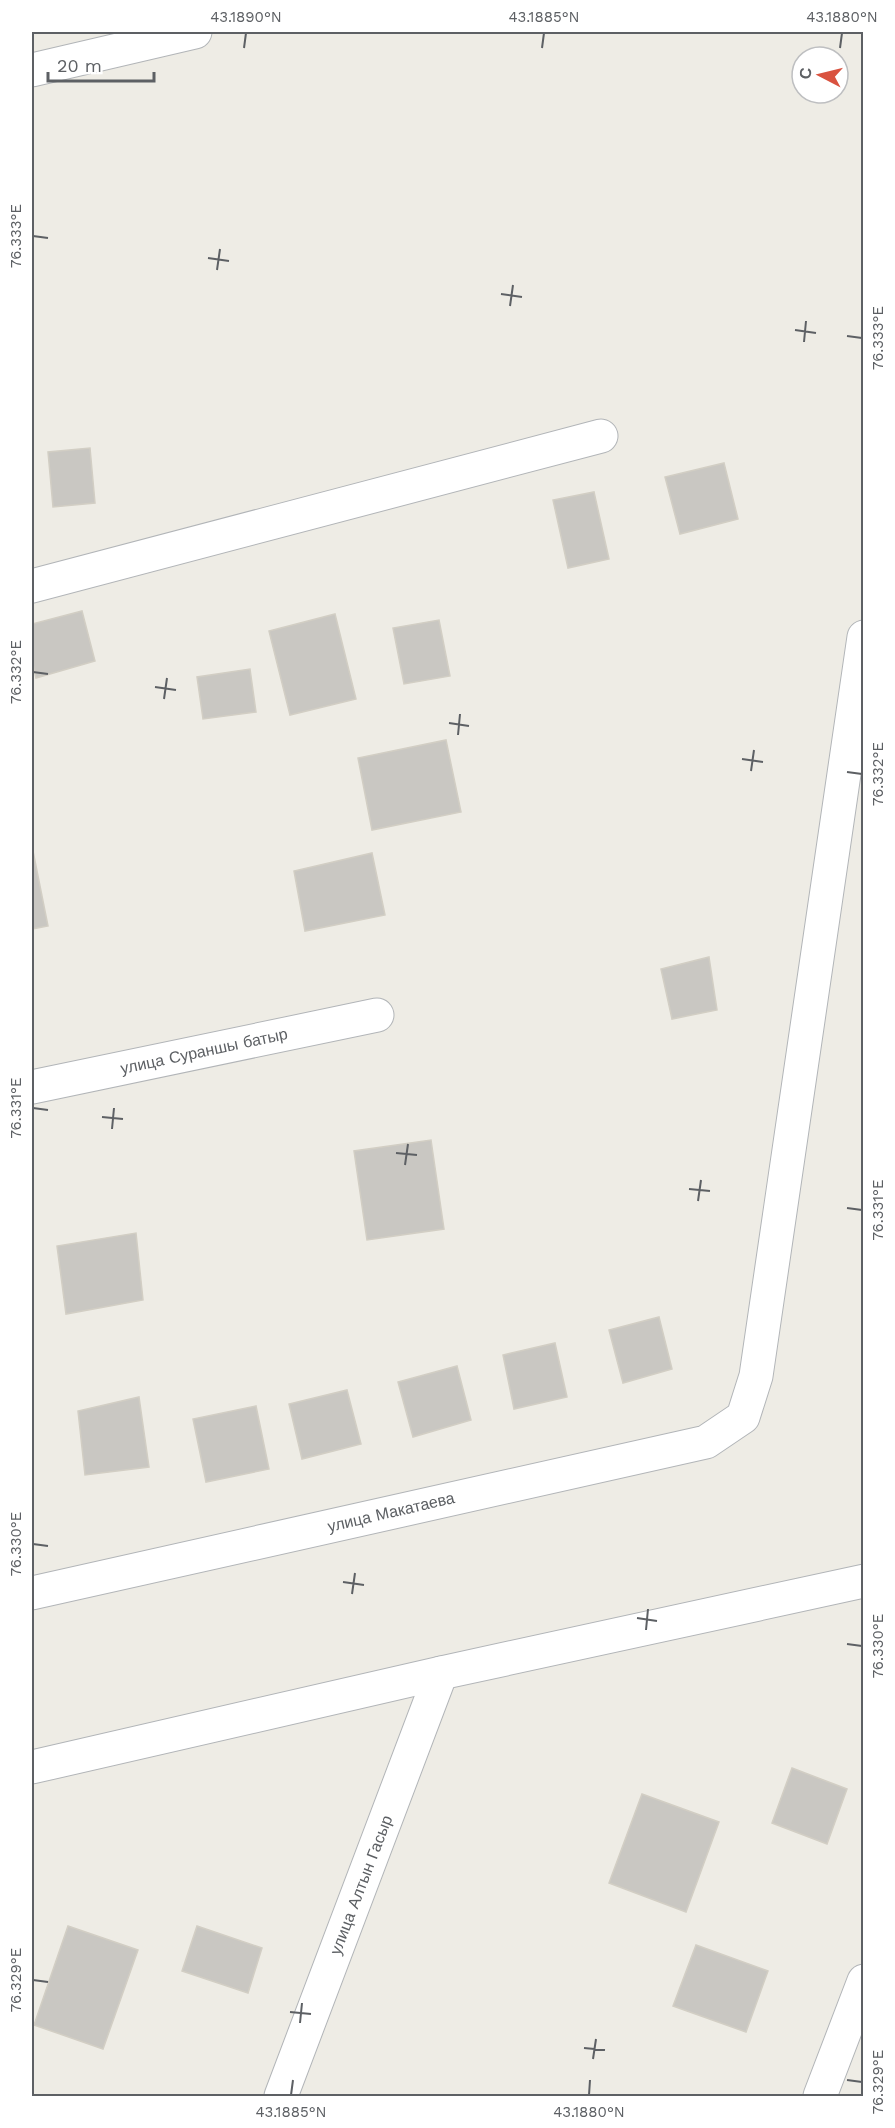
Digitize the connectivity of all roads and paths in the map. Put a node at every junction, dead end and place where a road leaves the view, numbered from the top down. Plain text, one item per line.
1 (195, 32) edge
2 (32, 70) edge
3 (601, 436) dead end
4 (32, 586) edge
5 (864, 638) edge
6 (377, 1015) dead end
7 (32, 1087) edge
8 (864, 1581) edge
9 (32, 1593) edge
10 (441, 1673) junction
11 (32, 1767) edge
12 (864, 1981) edge
13 (281, 2097) edge
14 (820, 2097) edge

1 - 2 street
3 - 4 street
5 - 9 street, улица Макатаева
6 - 7 street, улица Сураншы батыр
8 - 10 street
10 - 11 street
10 - 13 street, улица Алтын Гасыр
12 - 14 street

